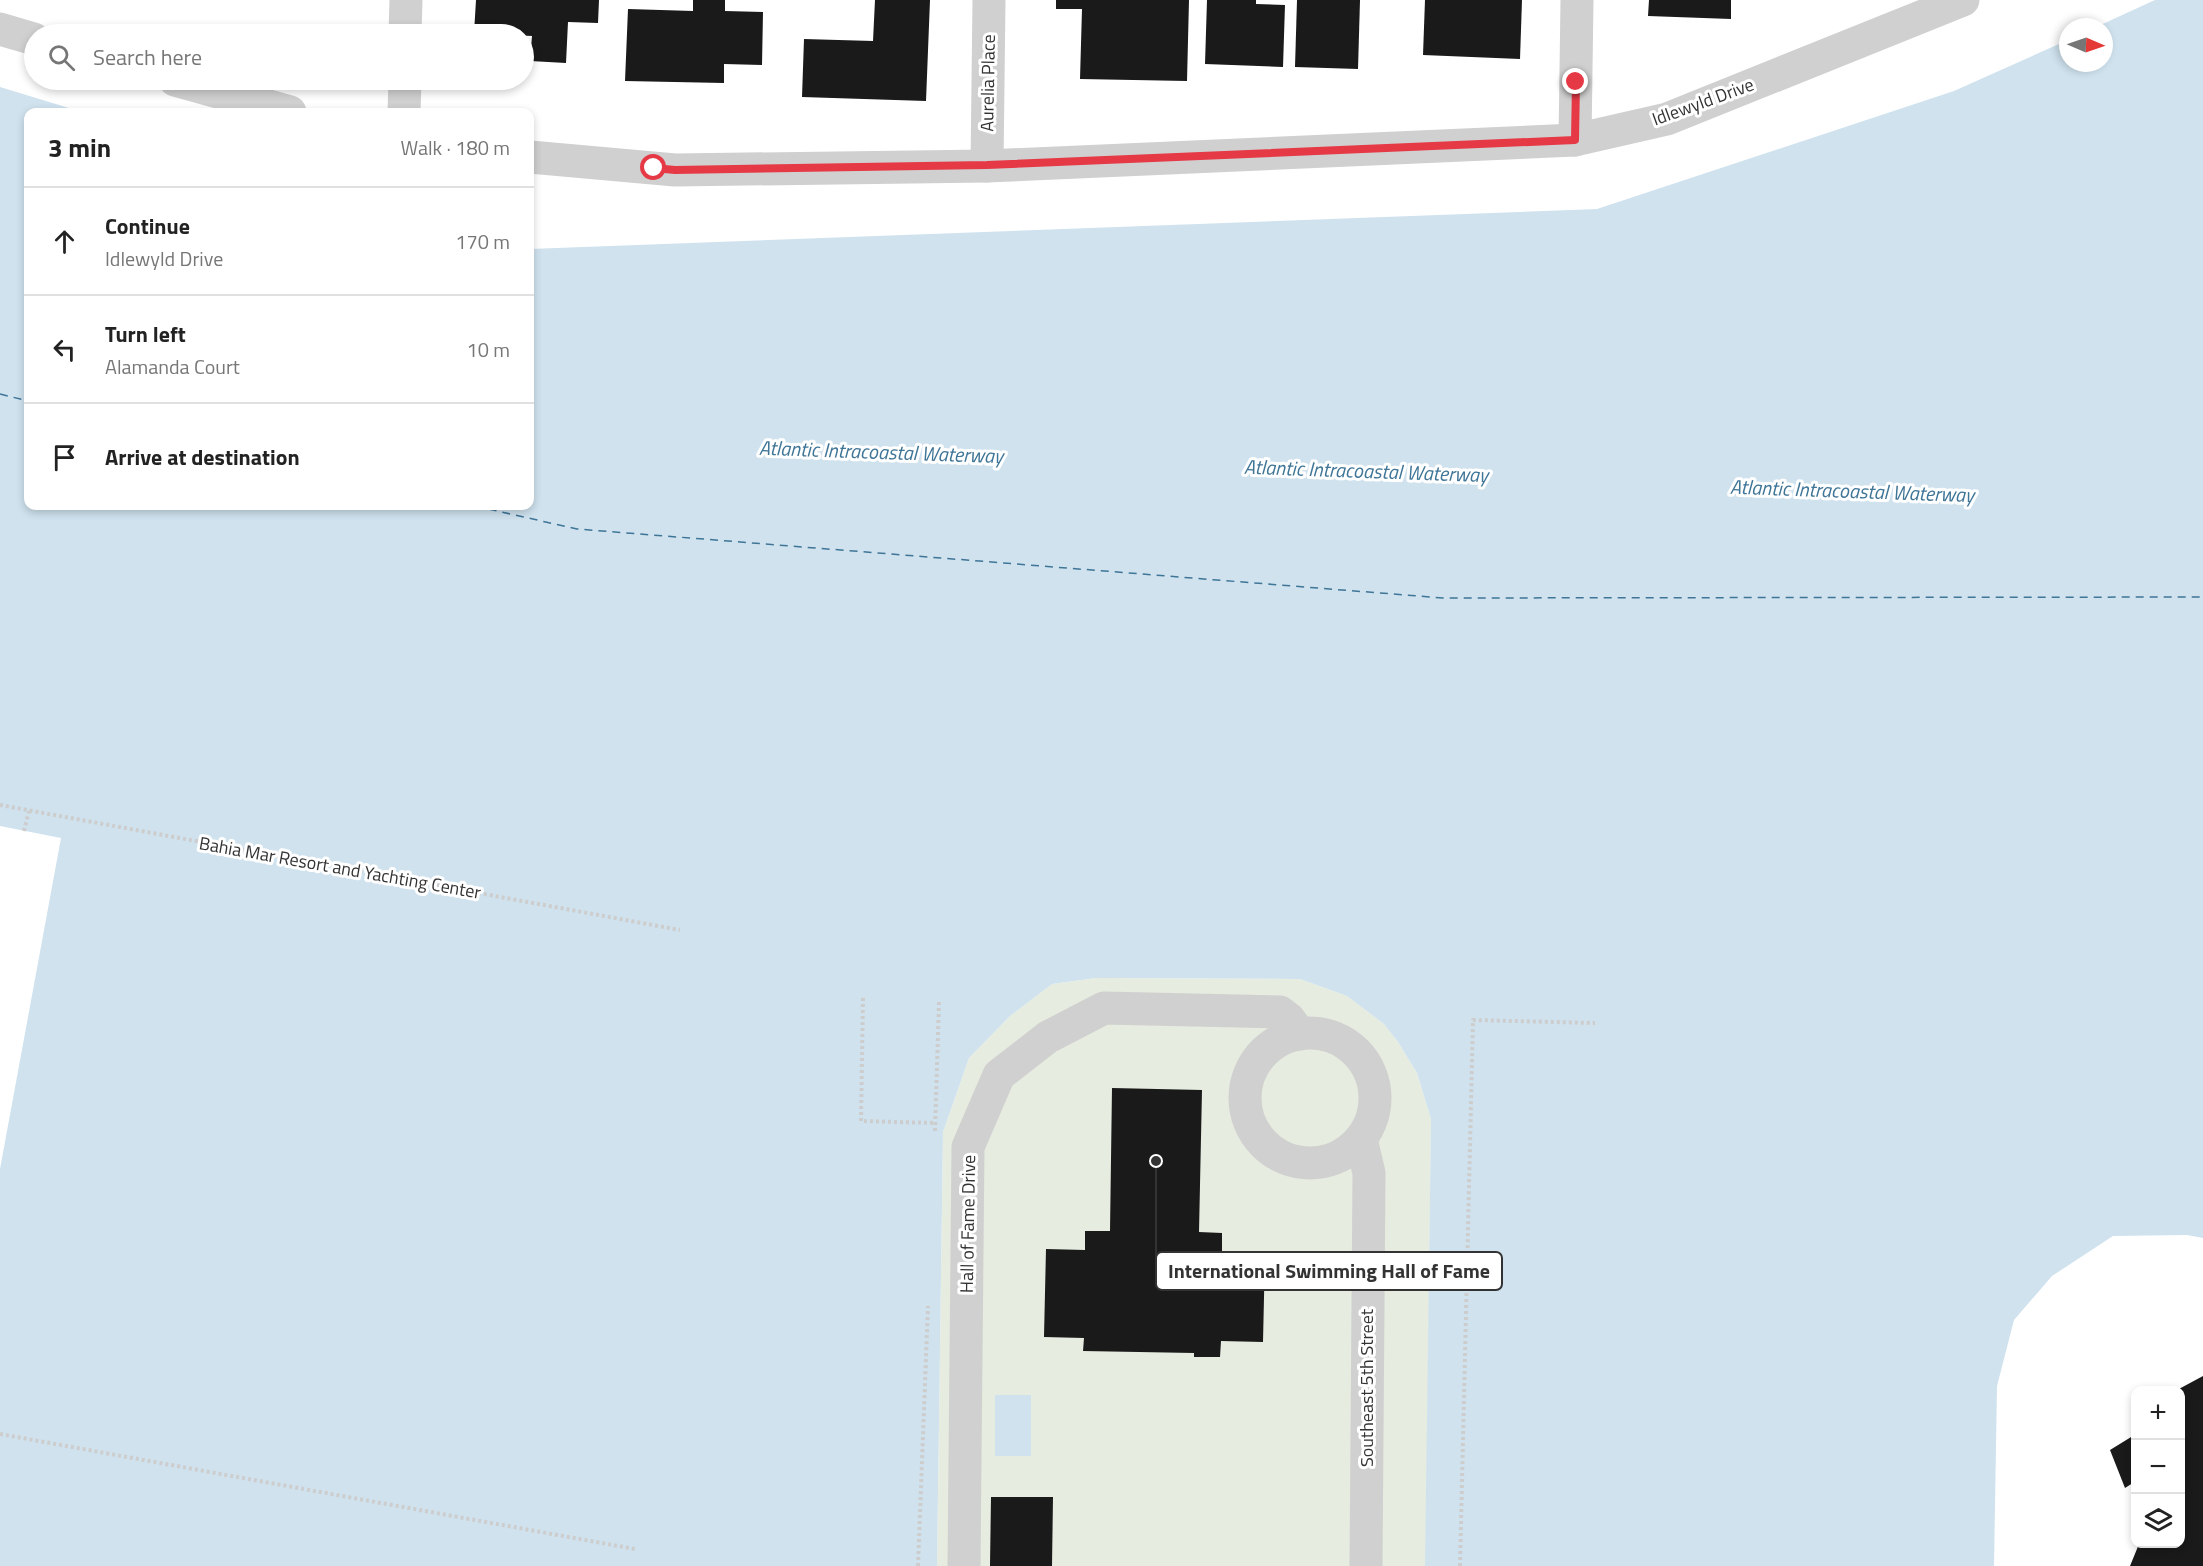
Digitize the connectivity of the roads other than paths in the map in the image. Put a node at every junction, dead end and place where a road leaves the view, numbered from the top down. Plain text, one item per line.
1 (406, 0) edge
2 (989, 0) edge
3 (1577, 0) edge
4 (1963, 0) edge
5 (405, 24) edge
6 (0, 29) edge
7 (24, 36) edge
8 (211, 90) edge
9 (405, 90) edge
10 (276, 108) edge
11 (404, 108) edge
12 (1575, 140) junction
13 (534, 157) edge
14 (987, 165) junction
15 (1300, 1034) junction
16 (1361, 1138) junction
17 (964, 1566) edge
18 (1366, 1566) edge

1 - 5 street
2 - 14 street, Aurelia Place
3 - 12 street
4 - 12 street, Idlewyld Drive
6 - 7 street
8 - 10 street
9 - 11 street
12 - 14 street, Idlewyld Drive
13 - 14 street, Idlewyld Drive
15 - 16 street
15 - 16 street
15 - 17 street, Hall of Fame Drive
16 - 18 street, Southeast 5th Street

